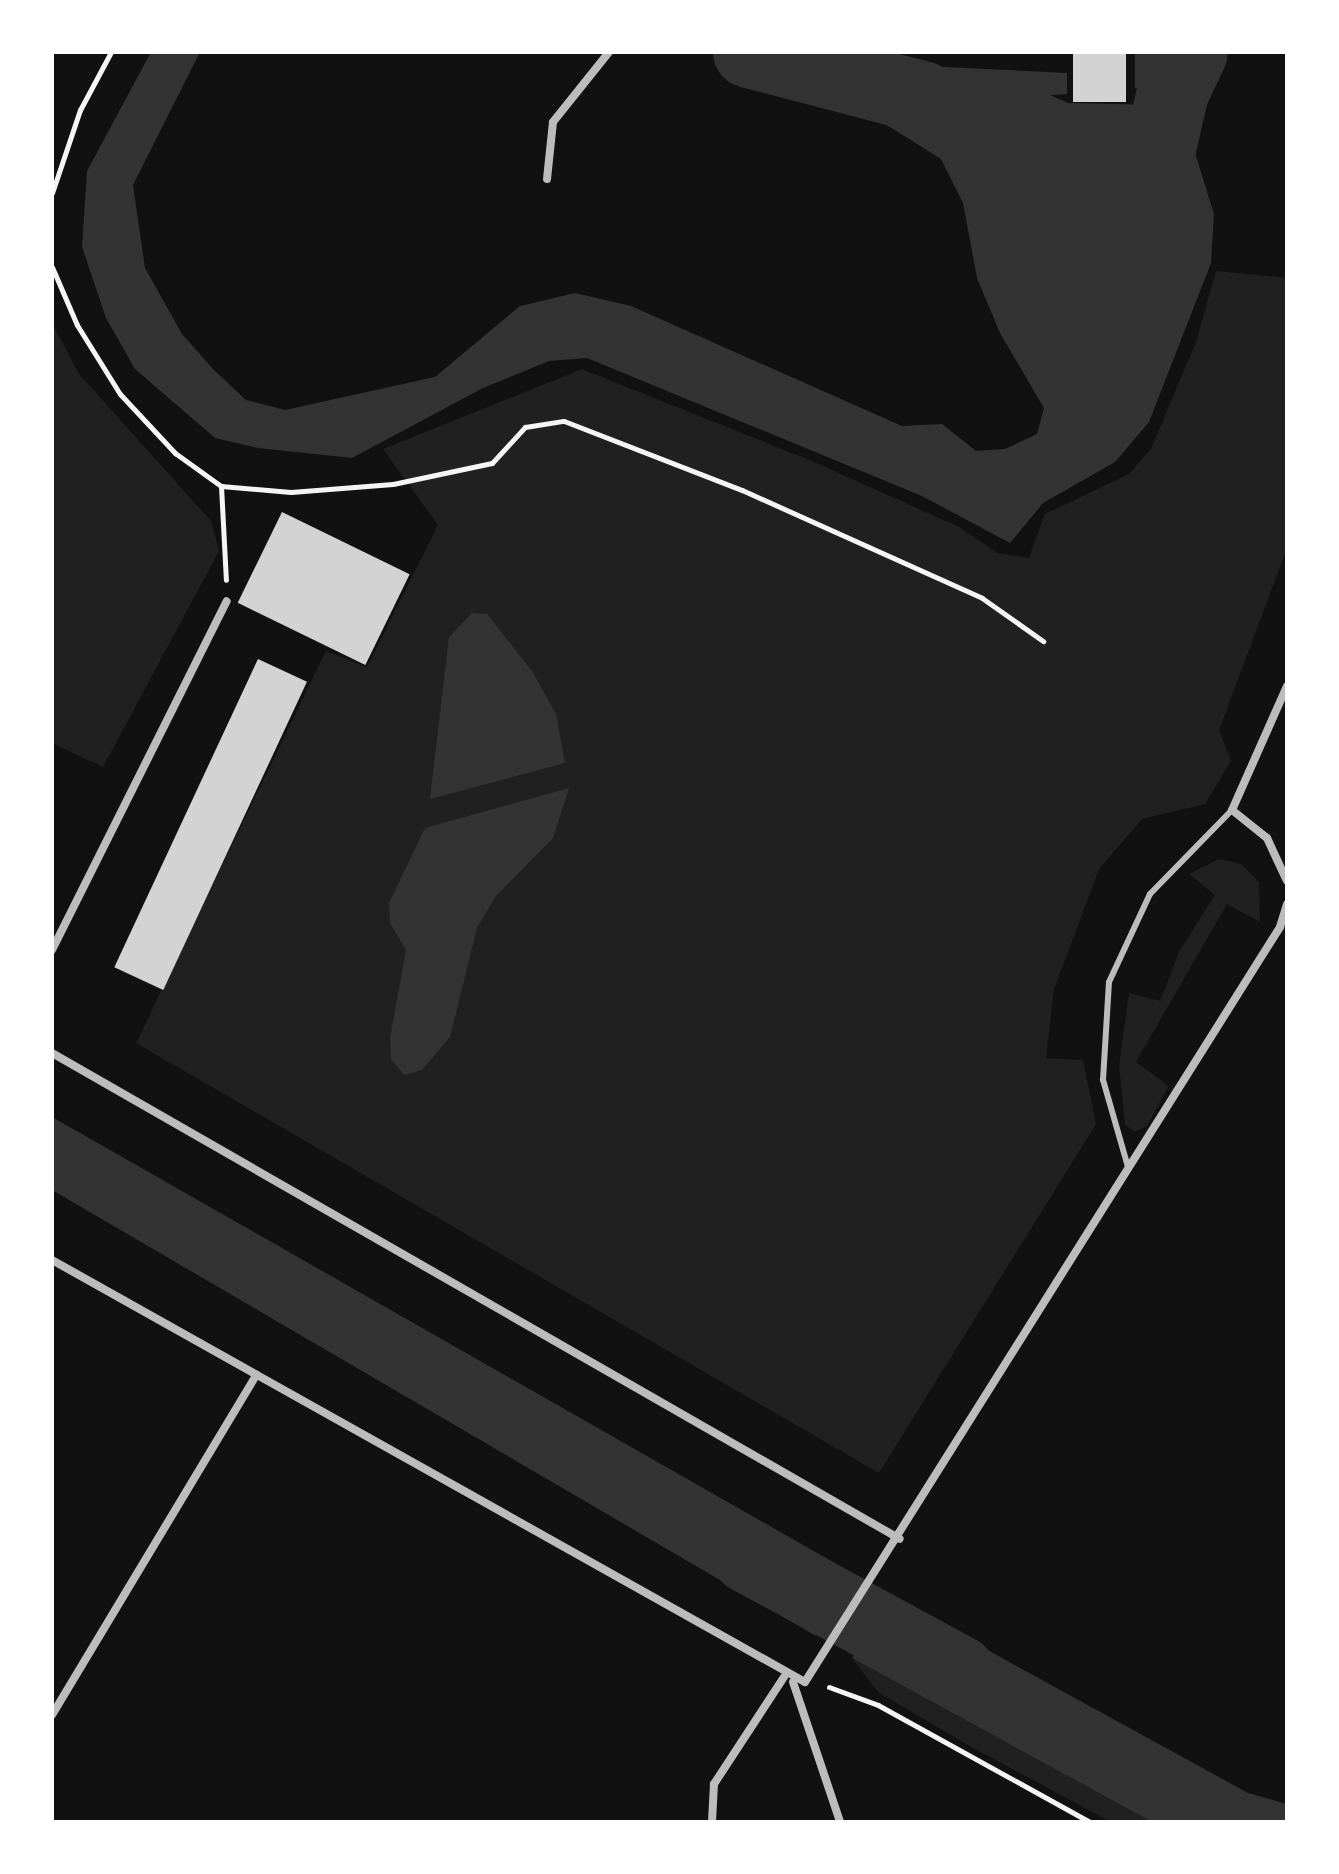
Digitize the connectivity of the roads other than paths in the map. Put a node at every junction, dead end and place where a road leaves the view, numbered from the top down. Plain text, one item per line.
1 (609, 52) edge
2 (547, 179) dead end
3 (227, 601) road end
4 (1287, 686) edge
5 (1232, 810) junction
6 (1287, 881) edge
7 (1287, 904) edge
8 (52, 950) edge
9 (52, 1053) edge
10 (1129, 1170) junction
11 (52, 1260) edge
12 (256, 1375) junction
13 (900, 1539) junction
14 (789, 1679) junction
15 (52, 1715) edge
16 (712, 1822) edge
17 (840, 1822) edge

1 - 2 street
3 - 8 street
4 - 5 street
5 - 6 street
5 - 10 lane
7 - 10 street
9 - 13 street
10 - 13 street
11 - 12 street
12 - 14 street
12 - 15 street
13 - 14 street
14 - 16 street
14 - 17 street

